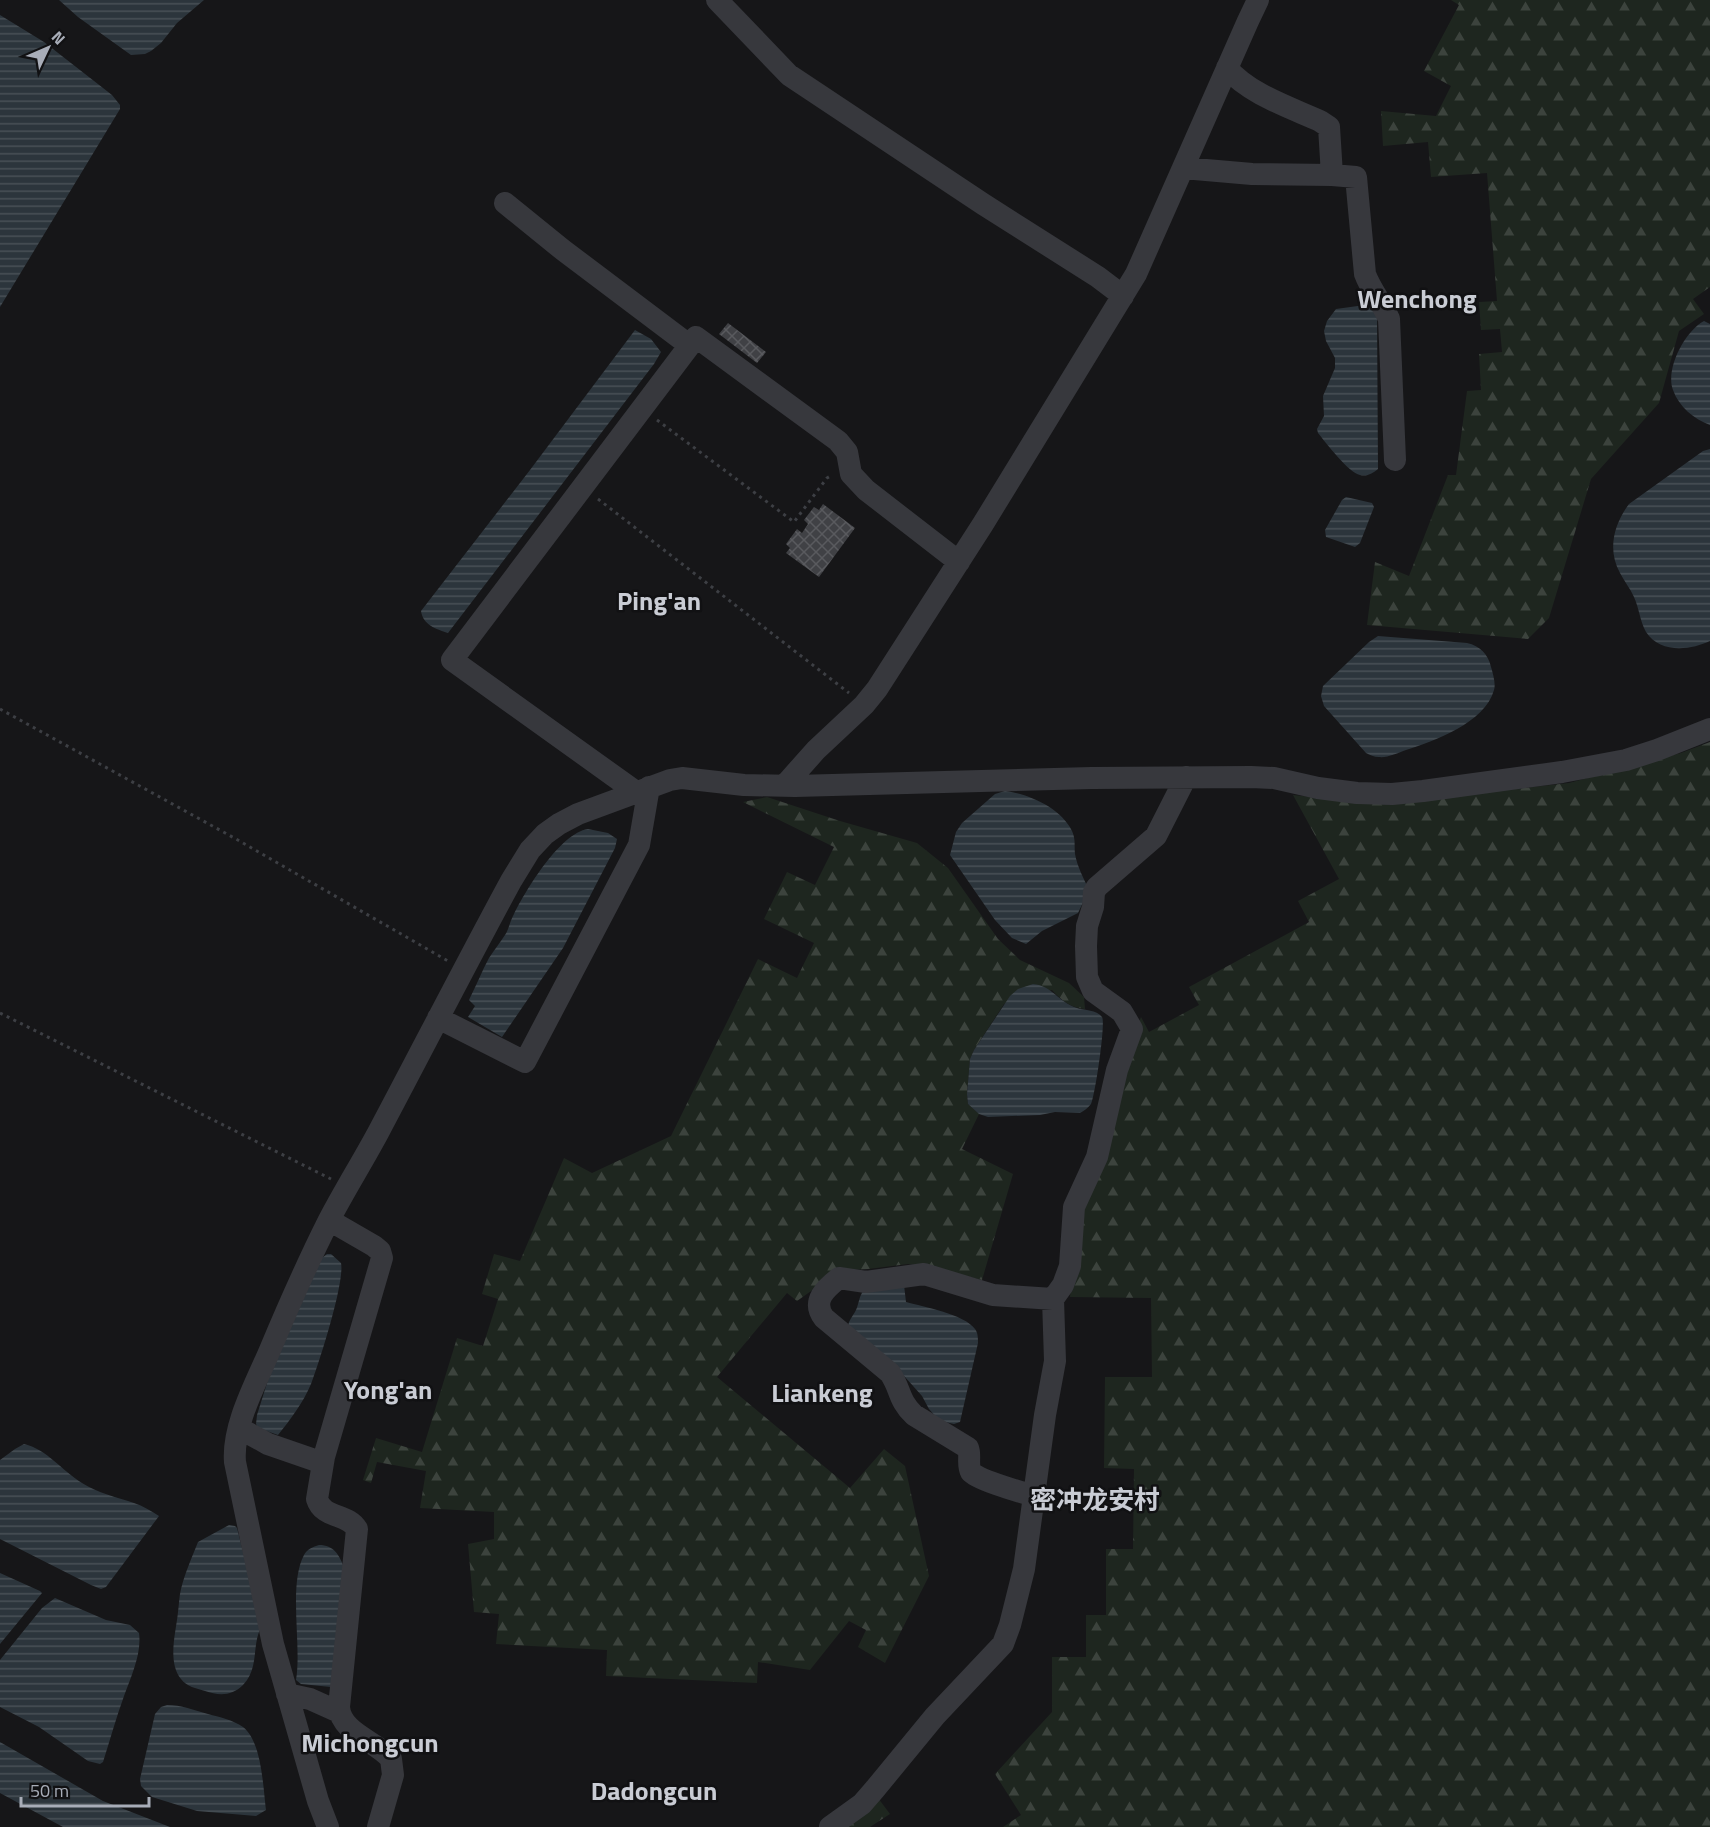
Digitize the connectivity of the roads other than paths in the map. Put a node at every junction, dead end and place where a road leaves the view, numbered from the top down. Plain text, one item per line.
1 (717, 0) edge
2 (1258, 0) edge
3 (1227, 68) junction
4 (1183, 168) junction
5 (1332, 175) junction
6 (505, 203) dead end
7 (1123, 296) junction
8 (689, 345) junction
9 (1395, 460) dead end
10 (959, 562) junction
11 (1710, 729) edge
12 (1186, 777) junction
13 (784, 786) junction
14 (642, 790) junction
15 (438, 1018) junction
16 (329, 1220) junction
17 (1053, 1299) junction
18 (239, 1428) junction
19 (323, 1463) junction
20 (1034, 1496) junction
21 (286, 1694) junction
22 (339, 1712) junction
23 (328, 1827) edge
24 (378, 1827) edge
25 (830, 1827) edge

1 - 7 street
2 - 3 street
3 - 4 street
3 - 5 street
4 - 5 street
4 - 7 street
5 - 9 street
6 - 8 street
7 - 10 street
8 - 10 street
8 - 14 street
10 - 13 street
11 - 12 street
12 - 13 street
12 - 17 street
13 - 14 street
14 - 15 street
14 - 15 street
15 - 16 street
16 - 18 street
16 - 19 street
17 - 20 street
17 - 20 street
18 - 19 street
18 - 21 street
19 - 22 street
20 - 25 street
21 - 22 street
21 - 23 street
22 - 24 street

